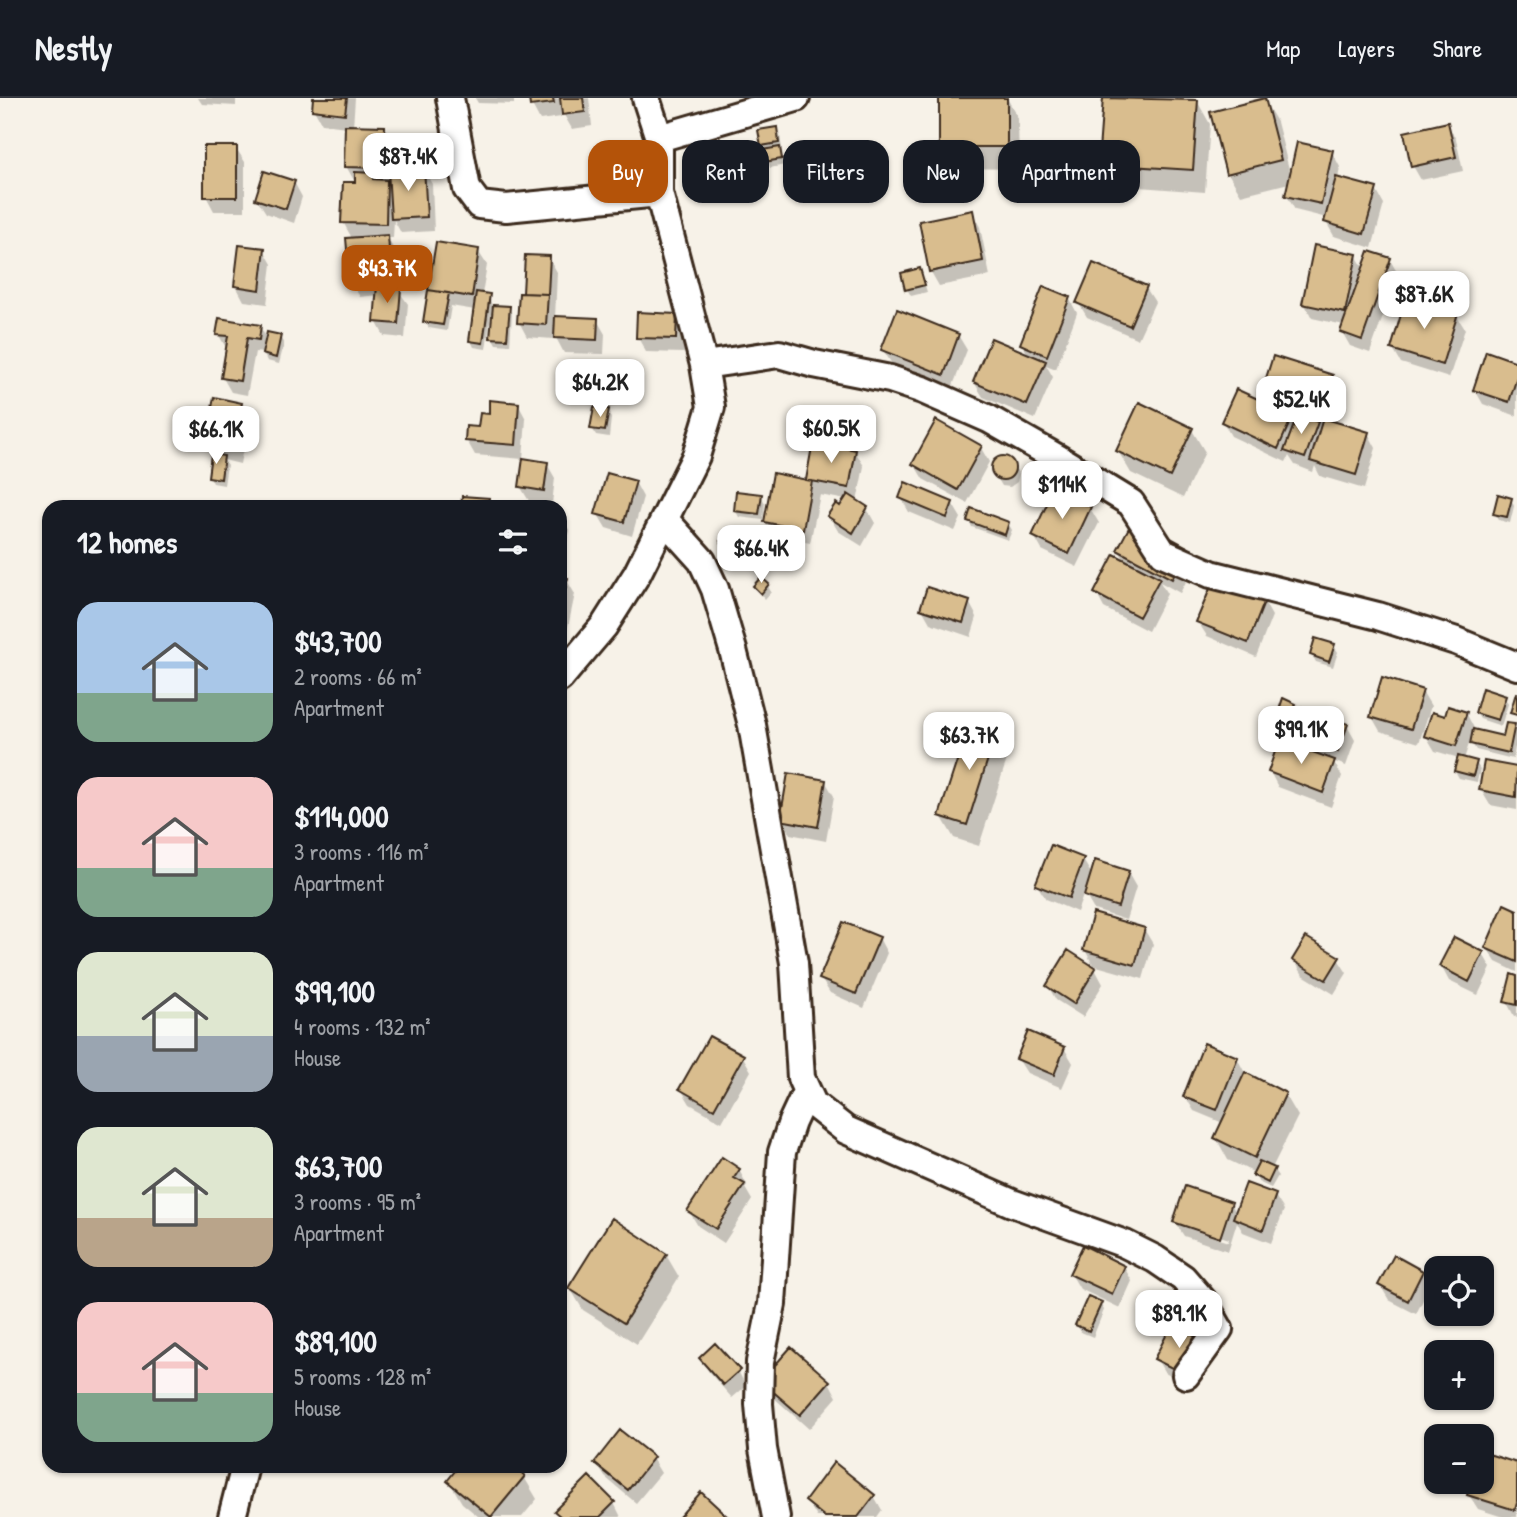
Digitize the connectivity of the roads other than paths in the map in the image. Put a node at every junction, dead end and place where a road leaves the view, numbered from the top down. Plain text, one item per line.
1 (450, 98) edge
2 (646, 98) edge
3 (796, 98) edge
4 (659, 138) joint
5 (588, 200) edge
6 (662, 203) edge
7 (704, 365) junction
8 (665, 520) junction
9 (1517, 666) edge
10 (567, 670) edge
11 (806, 1092) junction
12 (1186, 1375) dead end
13 (244, 1473) edge
14 (232, 1517) edge
15 (776, 1517) edge

1 - 5 street
2 - 4 street
3 - 4 street
6 - 7 street
7 - 8 street
7 - 9 street
8 - 10 street
8 - 11 street
11 - 12 street
11 - 15 street
13 - 14 street

